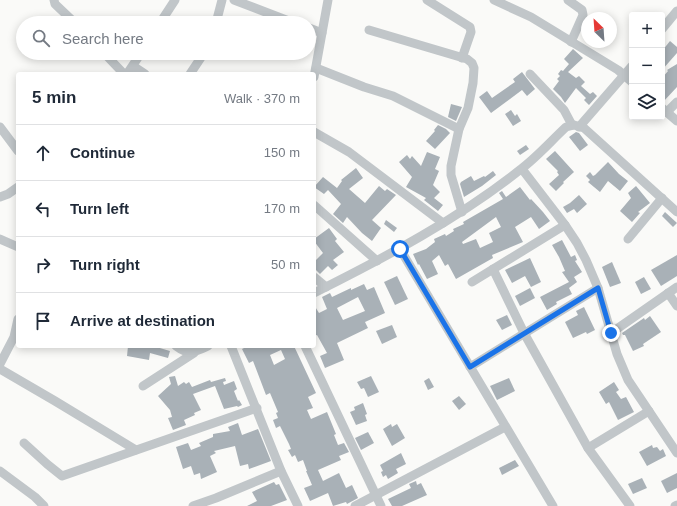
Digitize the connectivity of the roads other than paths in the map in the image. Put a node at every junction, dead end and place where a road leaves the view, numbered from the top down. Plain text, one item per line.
1 (54, 0) edge
2 (175, 0) edge
3 (222, 0) edge
4 (234, 0) edge
5 (328, 0) edge
6 (426, 0) edge
7 (494, 0) edge
8 (568, 0) edge
9 (677, 11) edge
10 (68, 16) edge
11 (165, 16) edge
12 (218, 16) edge
13 (276, 16) edge
14 (665, 25) edge
15 (369, 30) dead end
16 (316, 31) edge
17 (322, 33) junction
18 (571, 42) junction
19 (462, 58) junction
20 (111, 60) edge
21 (136, 60) edge
22 (199, 60) edge
23 (133, 66) junction
24 (629, 69) edge
25 (124, 72) edge
26 (128, 72) edge
27 (142, 72) edge
28 (191, 72) edge
29 (315, 72) edge
30 (316, 73) edge
31 (530, 74) dead end
32 (624, 75) junction
33 (629, 79) edge
34 (677, 102) edge
35 (665, 110) edge
36 (677, 121) edge
37 (576, 126) junction
38 (0, 127) edge
39 (459, 129) junction
40 (316, 133) edge
41 (16, 148) edge
42 (522, 169) junction
43 (16, 188) edge
44 (0, 197) edge
45 (662, 198) junction
46 (316, 207) edge
47 (462, 212) junction
48 (677, 212) edge
49 (443, 223) junction
50 (565, 225) junction
51 (628, 238) dead end
52 (0, 239) edge
53 (16, 245) edge
54 (400, 249) junction
55 (378, 261) junction
56 (493, 269) junction
57 (316, 279) edge
58 (472, 282) dead end
59 (326, 287) junction
60 (677, 287) edge
61 (598, 288) junction
62 (316, 292) edge
63 (668, 293) junction
64 (677, 306) edge
65 (16, 328) edge
66 (524, 333) junction
67 (611, 333) junction
68 (179, 348) edge
69 (204, 348) edge
70 (233, 348) edge
71 (306, 348) edge
72 (194, 353) junction
73 (0, 364) edge
74 (470, 367) junction
75 (0, 369) edge
76 (143, 386) dead end
77 (257, 408) junction
78 (649, 411) junction
79 (505, 427) junction
80 (24, 443) dead end
81 (588, 448) junction
82 (136, 450) junction
83 (677, 453) edge
84 (0, 471) edge
85 (281, 471) junction
86 (376, 494) junction
87 (218, 502) edge
88 (44, 506) edge
89 (193, 506) edge
90 (298, 506) edge
91 (354, 506) edge
92 (381, 506) edge
93 (553, 506) edge
94 (630, 506) edge

1 - 10 street
2 - 11 street
3 - 12 street
4 - 13 street
5 - 17 street
6 - 19 street
7 - 18 street
8 - 18 street
9 - 14 street
15 - 19 street
16 - 17 street
17 - 29 street
18 - 32 street
19 - 39 street
20 - 25 street
21 - 23 street
22 - 28 street
23 - 26 street
23 - 27 street
24 - 32 street
30 - 39 street
31 - 37 street
32 - 33 street
32 - 37 street
34 - 35 street
35 - 36 street
37 - 42 street
37 - 45 street
38 - 41 street
39 - 47 street
40 - 49 street
42 - 47 street
42 - 50 street
43 - 44 street
45 - 48 street
45 - 51 street
46 - 55 street
47 - 49 street
49 - 54 street
50 - 56 street
50 - 61 street
52 - 53 street
54 - 55 street
54 - 74 street
55 - 59 street
56 - 58 street
56 - 66 street
57 - 59 street
59 - 62 street
60 - 63 street
61 - 66 street
61 - 67 street
63 - 64 street
63 - 67 street
65 - 73 street
66 - 74 street
66 - 81 street
67 - 78 street
68 - 72 street
69 - 72 street
70 - 77 street
71 - 86 street
72 - 76 street
74 - 79 street
75 - 82 street
77 - 82 street
77 - 85 street
78 - 81 street
78 - 83 street
79 - 86 street
79 - 93 street
80 - 82 street
81 - 94 street
84 - 88 street
85 - 87 street
85 - 90 street
86 - 91 street
86 - 92 street
87 - 89 street

